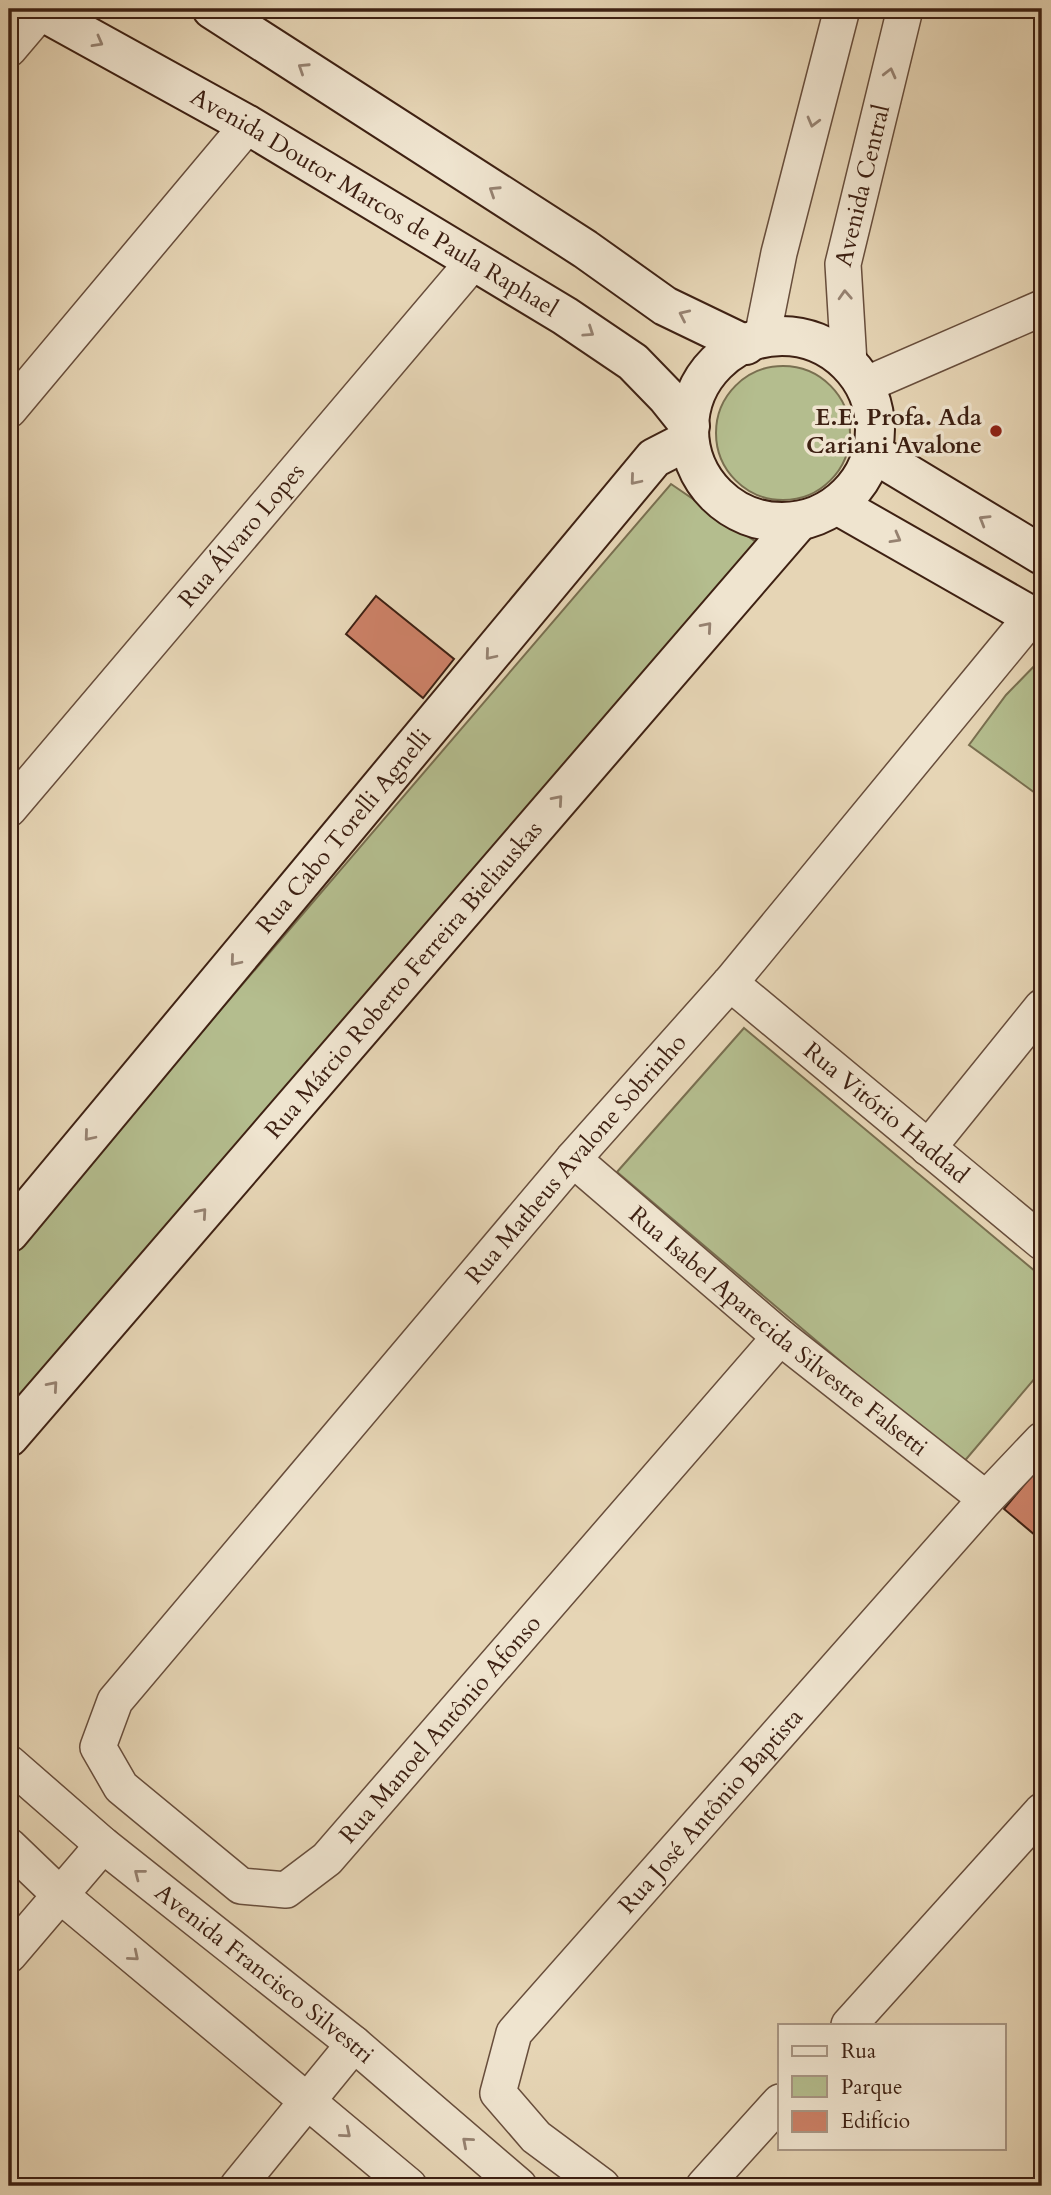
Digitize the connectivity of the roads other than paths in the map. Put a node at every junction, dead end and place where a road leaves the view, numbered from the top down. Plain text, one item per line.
1 (212, 9) edge
2 (842, 9) edge
3 (905, 9) edge
4 (41, 10) edge
5 (9, 49) edge
6 (248, 125) junction
7 (474, 261) junction
8 (1042, 308) edge
9 (754, 342) junction
10 (857, 374) junction
11 (9, 410) edge
12 (689, 433) junction
13 (873, 453) junction
14 (837, 505) junction
15 (799, 521) junction
16 (1042, 555) edge
17 (1037, 619) edge
18 (9, 809) edge
19 (730, 983) junction
20 (1042, 1007) edge
21 (928, 1148) junction
22 (573, 1159) junction
23 (9, 1233) edge
24 (1042, 1242) edge
25 (780, 1337) junction
26 (9, 1437) edge
27 (1042, 1440) edge
28 (986, 1499) junction
29 (115, 1701) joint
30 (9, 1763) edge
31 (1042, 1811) edge
32 (103, 1845) junction
33 (9, 1846) edge
34 (59, 1894) junction
35 (9, 1955) edge
36 (850, 2024) edge
37 (354, 2044) junction
38 (307, 2101) junction
39 (778, 2104) edge
40 (238, 2186) edge
41 (409, 2186) edge
42 (519, 2186) edge
43 (602, 2186) edge
44 (704, 2186) edge

9 -> 1 street
2 -> 9 street
10 -> 3 street, Avenida Central
4 - 5 street
4 -> 6 street, Avenida Doutor Marcos de Paula Raphael
6 - 7 street, Avenida Doutor Marcos de Paula Raphael
6 - 11 street
7 -> 12 street, Avenida Doutor Marcos de Paula Raphael
7 - 18 street, Rua Álvaro Lopes
8 - 10 street
9 - 10 street
9 - 12 street
10 - 13 street
12 - 15 street
12 -> 23 street, Rua Cabo Torelli Agnelli
13 - 14 street
16 -> 13 street
14 - 15 street
14 -> 17 street
26 -> 15 street, Rua Márcio Roberto Ferreira Bieliauskas
17 - 19 street, Rua Matheus Avalone Sobrinho
19 - 21 street, Rua Vitório Haddad
19 - 22 street, Rua Matheus Avalone Sobrinho
20 - 21 street
21 - 24 street, Rua Vitório Haddad
22 - 25 street, Rua Isabel Aparecida Silvestre Falsetti
22 - 29 street, Rua Matheus Avalone Sobrinho
25 - 28 street, Rua Isabel Aparecida Silvestre Falsetti
25 - 29 street, Rua Manoel Antônio Afonso
27 - 28 street, Rua José Antônio Baptista
28 - 43 street, Rua José Antônio Baptista
30 - 32 street, Avenida Francisco Silvestri
31 - 36 street
32 - 34 street
37 -> 32 street, Avenida Francisco Silvestri
33 - 34 street
34 - 35 street
34 -> 38 street
37 - 38 street
42 -> 37 street, Avenida Francisco Silvestri
38 - 40 street
38 -> 41 street
39 - 44 street

